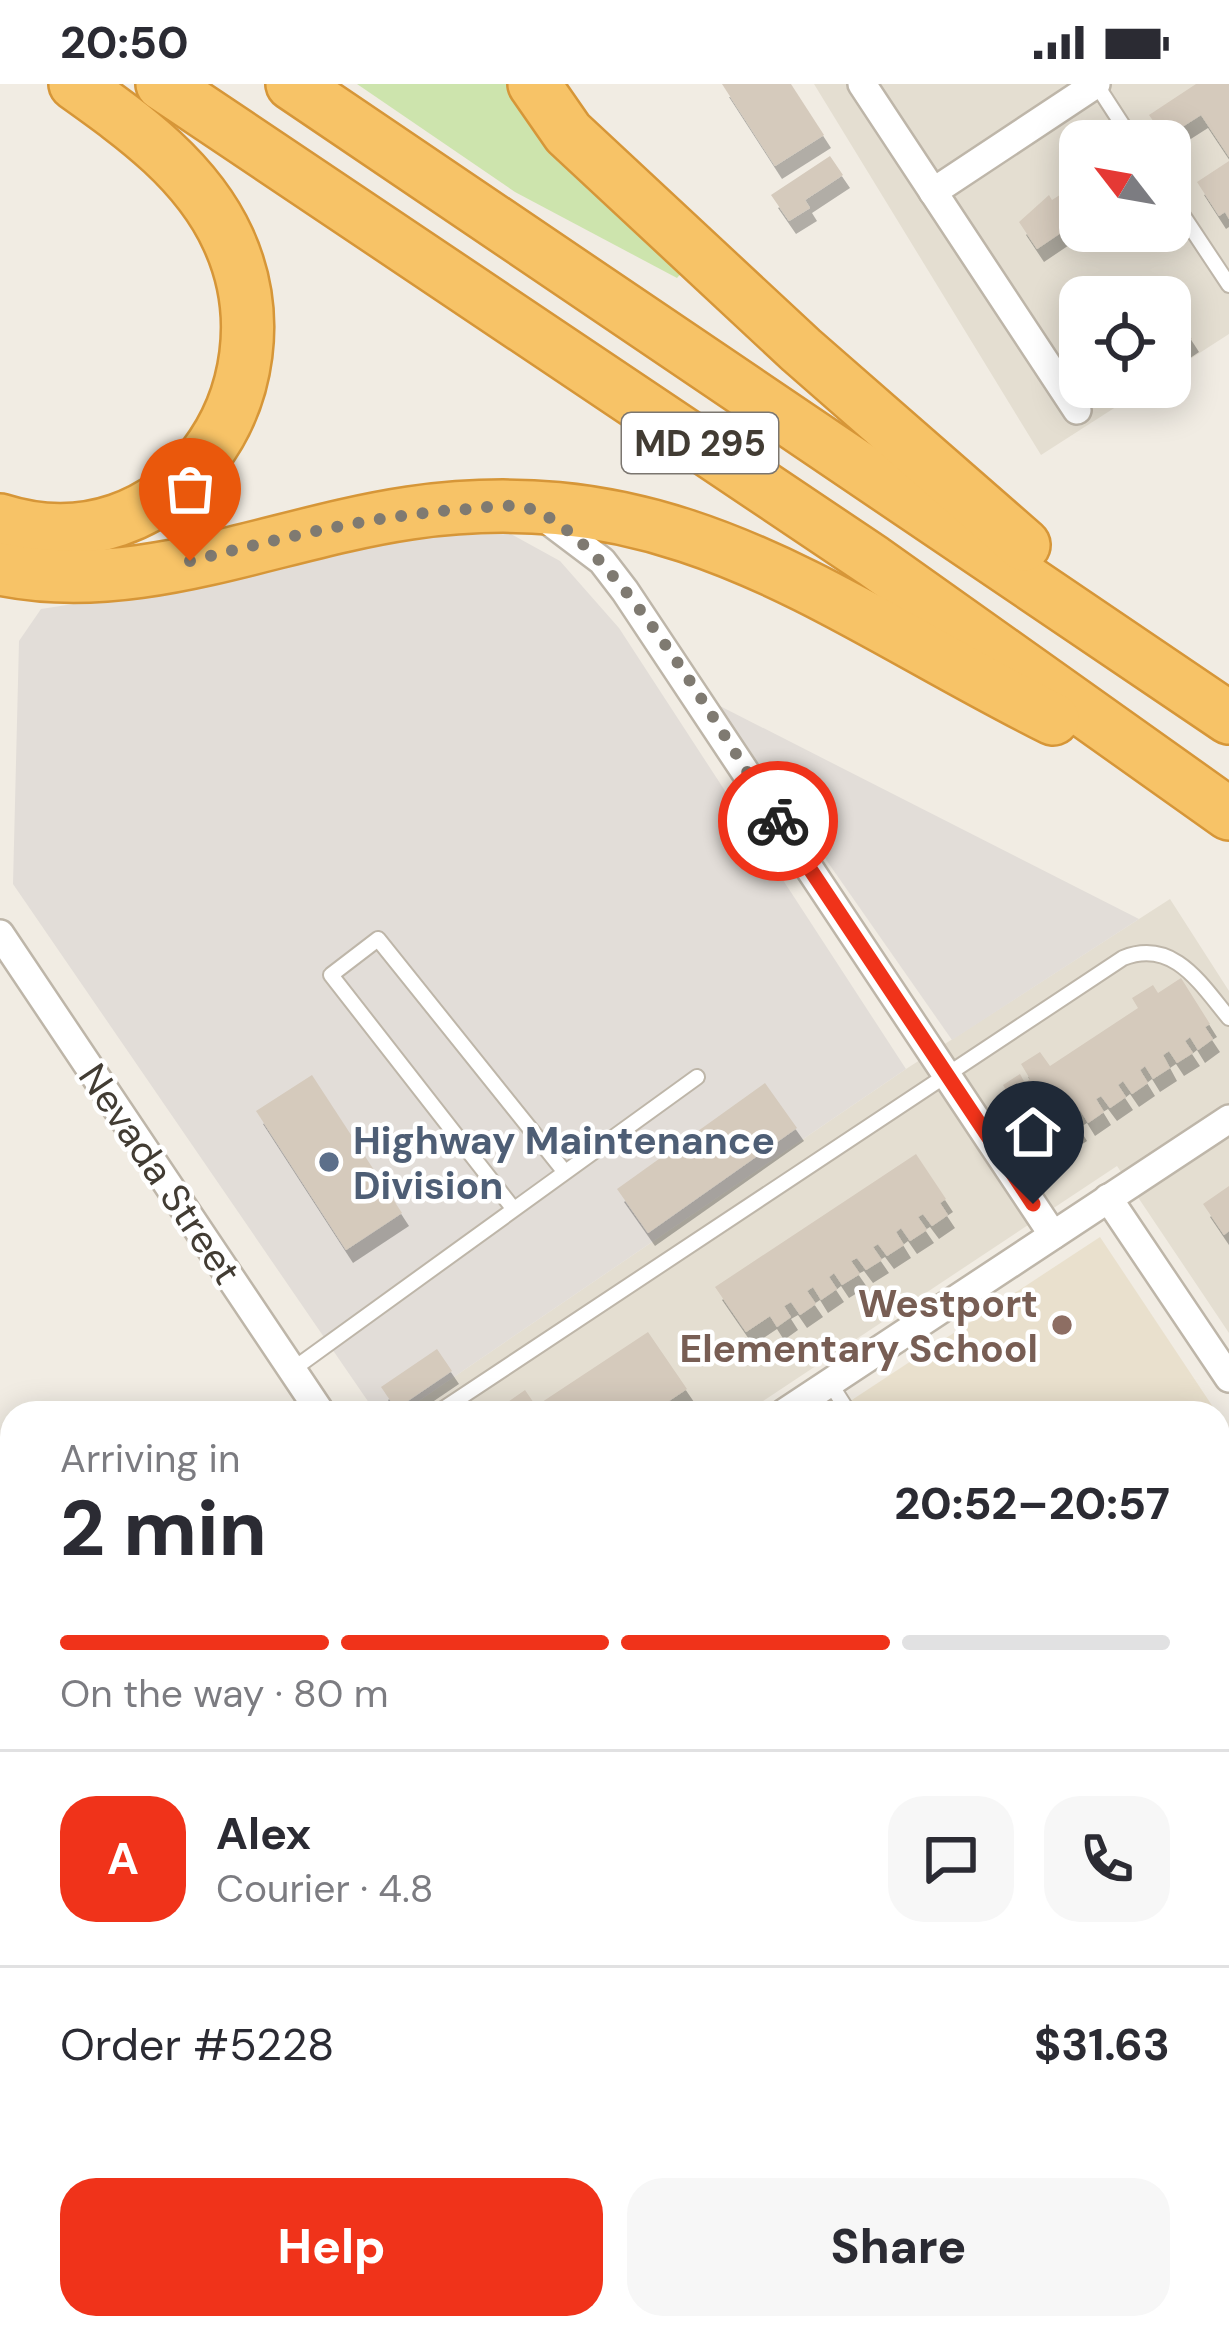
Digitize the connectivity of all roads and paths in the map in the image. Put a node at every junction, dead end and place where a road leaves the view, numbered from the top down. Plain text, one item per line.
1 (75, 84) edge
2 (162, 84) edge
3 (292, 84) edge
4 (534, 84) edge
5 (862, 84) edge
6 (1096, 84) edge
7 (1119, 120) edge
8 (933, 193) junction
9 (1191, 228) edge
10 (1229, 285) edge
11 (1077, 410) dead end
12 (532, 509) junction
13 (0, 520) edge
14 (0, 569) edge
15 (1144, 656) junction
16 (1229, 718) edge
17 (1214, 803) edge
18 (0, 934) edge
19 (1229, 1018) edge
20 (948, 1075) junction
21 (698, 1077) dead end
22 (1229, 1118) edge
23 (564, 1171) junction
24 (1108, 1198) junction
25 (512, 1207) junction
26 (1053, 1235) junction
27 (292, 1370) junction
28 (1229, 1378) edge
29 (830, 1383) junction
30 (312, 1401) edge
31 (455, 1401) edge
32 (802, 1401) edge
33 (841, 1401) edge

1 - 13 highway
2 - 17 highway, MD 295
3 - 15 highway, MD 295
4 - 15 highway
5 - 8 street
6 - 7 lane
6 - 8 street
8 - 11 street
9 - 10 lane
12 - 14 highway
12 - 17 highway
12 - 20 street
15 - 16 highway, MD 295
18 - 27 street, Nevada Street
19 - 20 lane
20 - 26 street
20 - 31 lane
21 - 23 lane
22 - 24 street
23 - 25 lane
23 - 25 lane
24 - 26 street
24 - 28 street
25 - 27 lane
26 - 29 street
27 - 30 street, Nevada Street
29 - 32 street
29 - 33 lane

